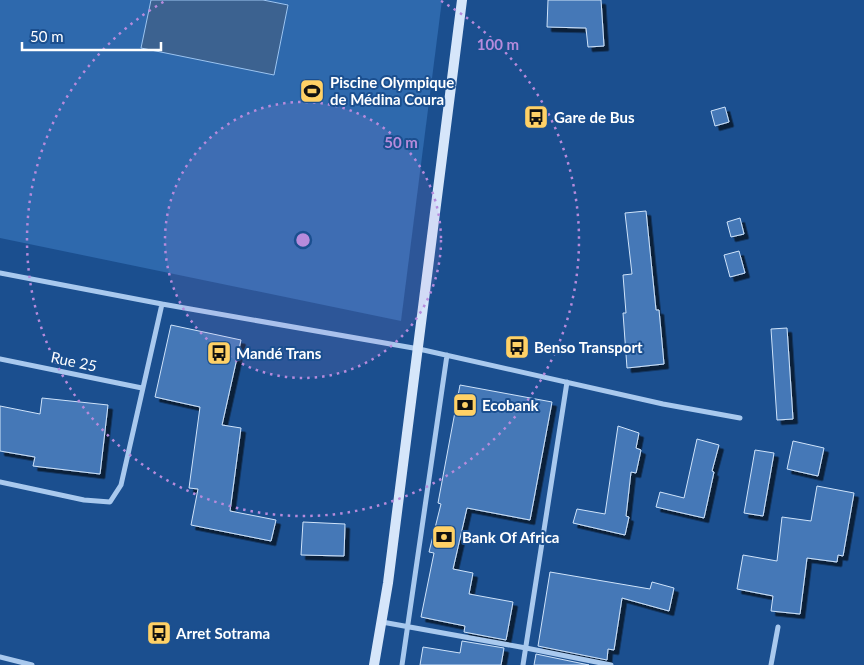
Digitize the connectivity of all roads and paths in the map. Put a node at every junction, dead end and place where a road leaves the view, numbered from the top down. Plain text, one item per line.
1 (462, 0) edge
2 (0, 273) edge
3 (162, 304) junction
4 (419, 350) junction
5 (447, 356) junction
6 (0, 358) edge
7 (567, 382) junction
8 (142, 388) junction
9 (740, 418) dead end
10 (0, 482) edge
11 (381, 622) junction
12 (408, 627) junction
13 (778, 627) dead end
14 (526, 648) junction
15 (0, 657) edge
16 (32, 665) edge
17 (374, 665) edge
18 (402, 665) edge
19 (523, 665) edge
20 (611, 665) edge
21 (771, 665) edge

1 - 4 street
2 - 3 street
3 - 4 street
3 - 8 street
4 - 5 street
4 - 11 street
5 - 7 street
5 - 12 street
6 - 8 street, Rue 25
7 - 9 street
7 - 14 street
8 - 10 street
11 - 12 street
11 - 17 street
12 - 14 street
12 - 18 street
13 - 21 street
14 - 19 street
14 - 20 street
15 - 16 street

